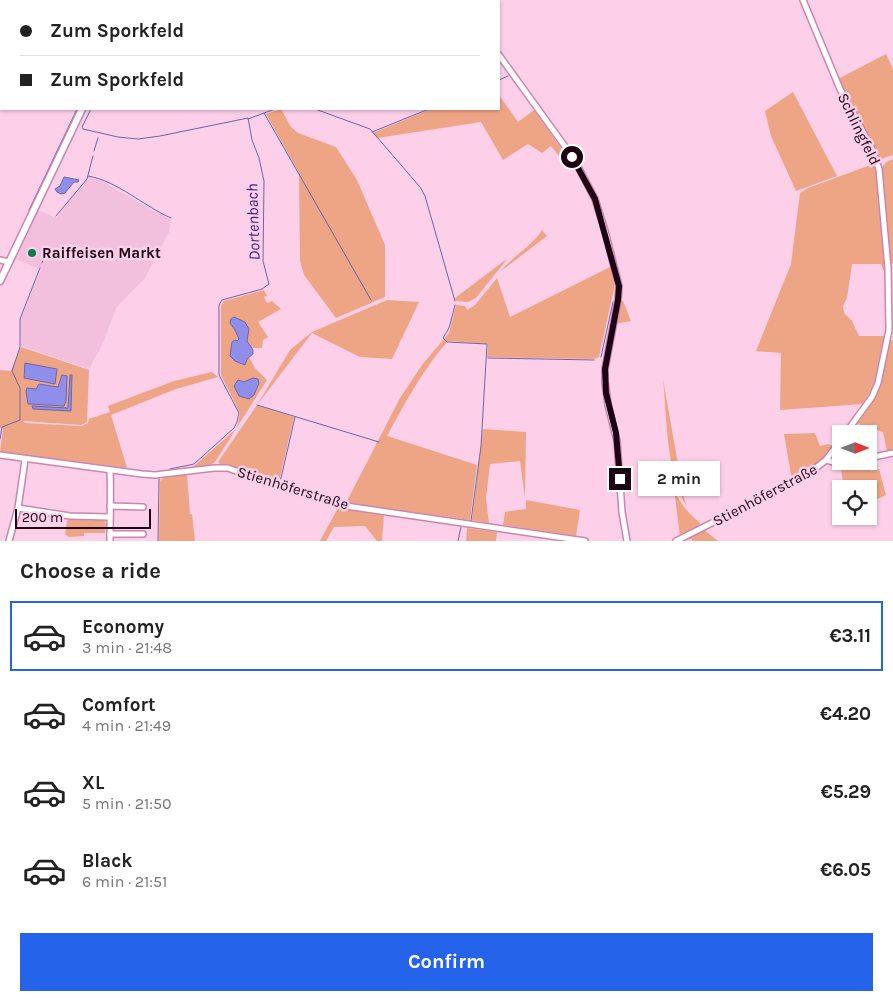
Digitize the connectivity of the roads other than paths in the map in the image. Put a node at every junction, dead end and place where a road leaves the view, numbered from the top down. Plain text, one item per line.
1 (803, 0) edge
2 (500, 57) edge
3 (82, 110) edge
4 (0, 260) edge
5 (8, 262) junction
6 (0, 281) edge
7 (852, 425) edge
8 (832, 452) edge
9 (893, 453) edge
10 (0, 456) edge
11 (878, 456) edge
12 (25, 460) junction
13 (826, 460) junction
14 (832, 462) edge
15 (110, 470) junction
16 (110, 506) junction
17 (143, 507) dead end
18 (18, 508) junction
19 (109, 517) junction
20 (110, 534) junction
21 (143, 534) dead end
22 (9, 541) edge
23 (110, 541) edge
24 (585, 541) edge
25 (627, 541) edge
26 (676, 541) edge

1 - 7 street, Schlingfeld
2 - 25 street
3 - 5 street
4 - 5 street
5 - 6 street
8 - 13 street
9 - 11 street
10 - 12 street, Stienhöferstraße
12 - 15 street, Stienhöferstraße
12 - 18 street
13 - 14 street, Stienhöferstraße
13 - 26 street, Stienhöferstraße
15 - 16 street
15 - 24 street, Stienhöferstraße
16 - 17 street
16 - 19 street
18 - 19 street
18 - 22 street
19 - 20 street
20 - 21 street
20 - 23 street

